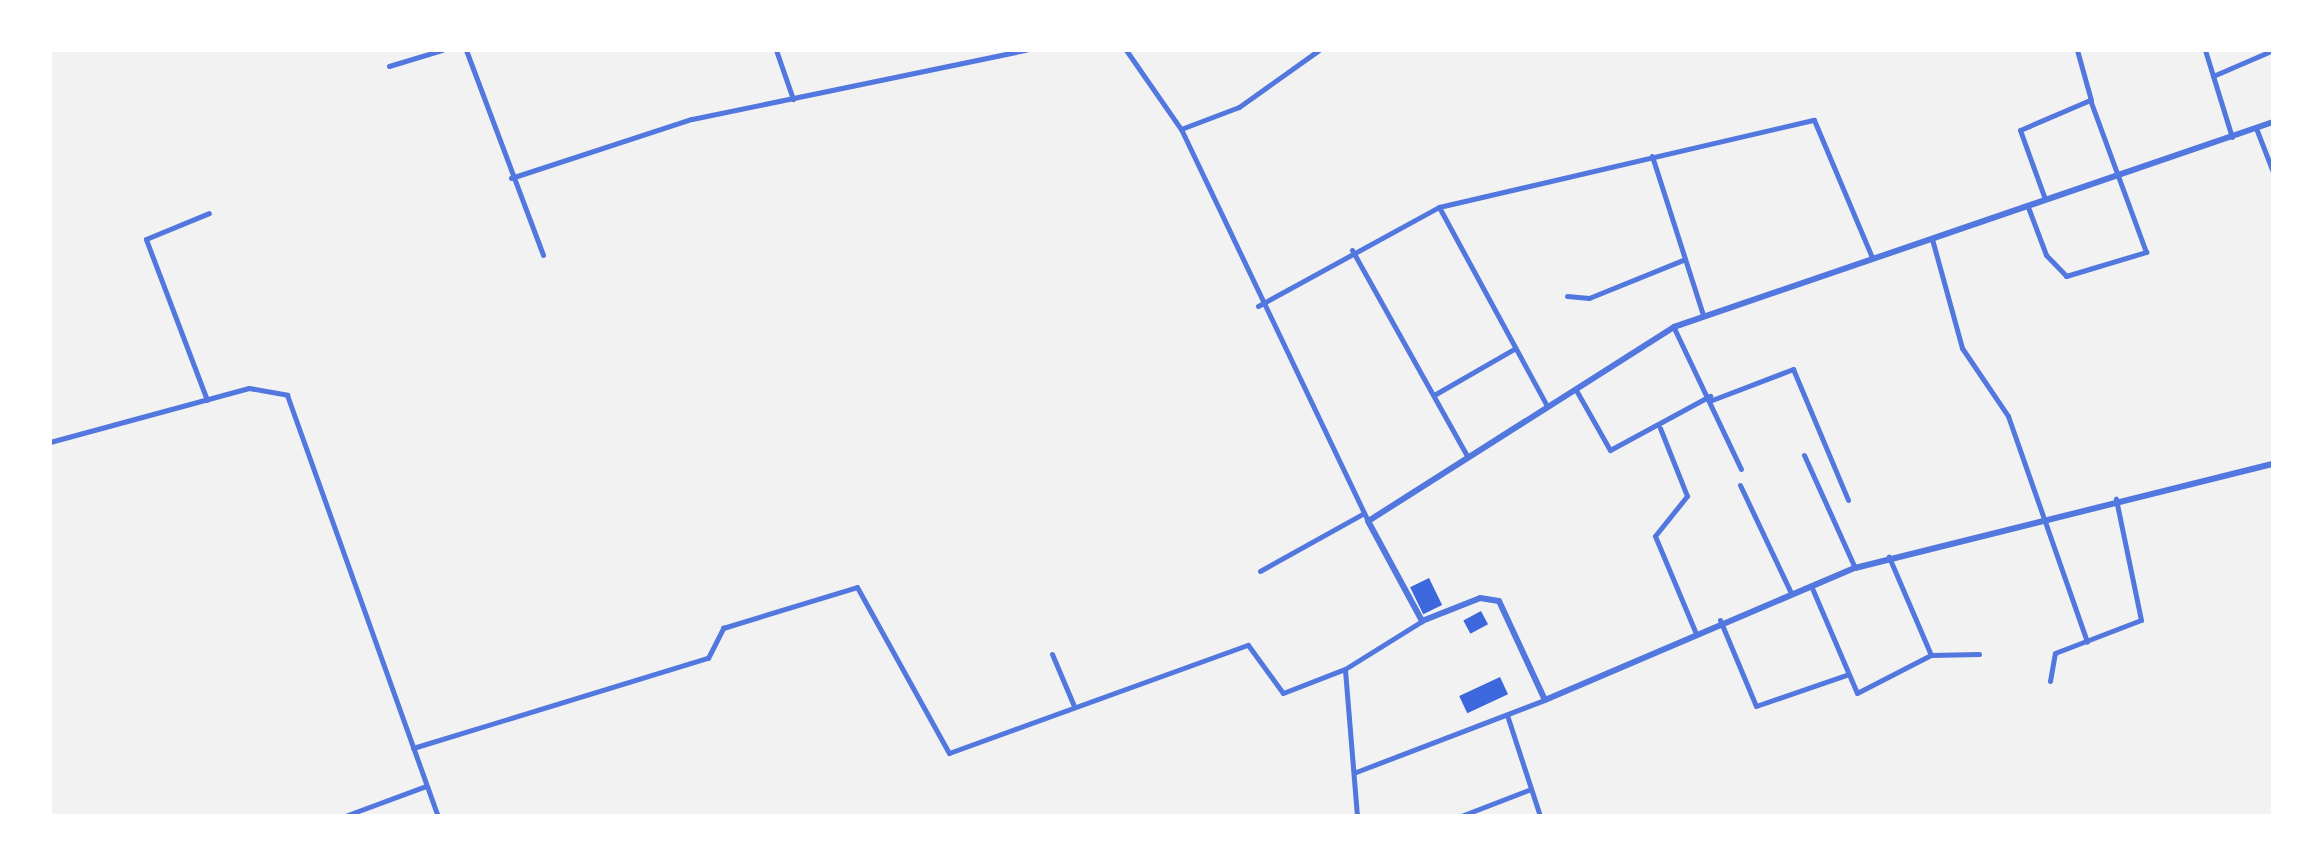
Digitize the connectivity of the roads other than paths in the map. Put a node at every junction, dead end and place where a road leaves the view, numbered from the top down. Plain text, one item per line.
1 (442, 50) edge
2 (466, 50) edge
3 (776, 50) edge
4 (1026, 50) edge
5 (1126, 50) edge
6 (1320, 50) edge
7 (2076, 50) edge
8 (2204, 50) edge
9 (2273, 50) edge
10 (389, 66) dead end
11 (2213, 76) junction
12 (793, 98) junction
13 (2092, 100) junction
14 (2273, 122) edge
15 (2256, 128) junction
16 (1181, 129) junction
17 (2232, 137) junction
18 (1652, 154) junction
19 (2273, 172) edge
20 (2122, 176) junction
21 (511, 178) junction
22 (2046, 200) junction
23 (2028, 206) junction
24 (1439, 207) junction
25 (209, 213) dead end
26 (1931, 236) junction
27 (1352, 250) junction
28 (543, 255) dead end
29 (1870, 255) junction
30 (1683, 260) junction
31 (1567, 296) dead end
32 (1258, 306) junction
33 (1702, 315) junction
34 (1674, 327) junction
35 (1515, 349) junction
36 (1576, 390) junction
37 (1434, 395) junction
38 (1711, 398) junction
39 (207, 400) junction
40 (1547, 406) junction
41 (1660, 428) junction
42 (50, 442) edge
43 (1804, 455) dead end
44 (1467, 456) junction
45 (2273, 464) edge
46 (1742, 469) dead end
47 (1740, 485) dead end
48 (2116, 499) junction
49 (1848, 500) dead end
50 (2040, 515) junction
51 (1366, 517) junction
52 (1889, 557) junction
53 (1855, 568) junction
54 (1260, 571) dead end
55 (1810, 585) junction
56 (1791, 593) junction
57 (1720, 620) junction
58 (1422, 621) junction
59 (1695, 630) junction
60 (2087, 642) junction
61 (1052, 654) dead end
62 (1980, 654) dead end
63 (1931, 655) junction
64 (1345, 668) junction
65 (1846, 675) junction
66 (2050, 681) dead end
67 (1545, 700) junction
68 (1074, 706) junction
69 (1507, 715) junction
70 (413, 748) junction
71 (1355, 772) junction
72 (426, 786) junction
73 (1532, 789) junction
74 (345, 816) edge
75 (438, 816) edge
76 (1357, 816) edge
77 (1461, 816) edge
78 (1540, 816) edge

1 - 10 street
2 - 21 street
3 - 12 street
4 - 12 street
5 - 16 street
6 - 16 street
7 - 13 street
8 - 11 street
9 - 11 street
11 - 17 street
12 - 21 street
13 - 20 street
13 - 22 street
14 - 15 street
15 - 17 street
15 - 19 street
16 - 32 street
17 - 20 street
18 - 24 street
18 - 29 street
18 - 30 street
20 - 22 street
20 - 23 street
21 - 28 street
22 - 23 street
23 - 26 street
24 - 27 street
24 - 35 street
25 - 39 street
26 - 29 street
26 - 50 street
27 - 32 street
27 - 37 street
29 - 33 street
30 - 31 street
30 - 33 street
32 - 51 street
33 - 34 street
34 - 36 street
34 - 38 street
35 - 37 street
35 - 40 street
36 - 40 street
36 - 41 street
37 - 44 street
38 - 41 street
38 - 46 street
38 - 49 street
39 - 42 street
39 - 70 street
40 - 44 street
41 - 59 street
43 - 53 street
44 - 51 street
45 - 48 street
47 - 56 street
48 - 50 street
48 - 60 street
50 - 52 street
50 - 60 street
51 - 54 street
51 - 58 street
52 - 53 street
52 - 63 street
53 - 55 street
55 - 56 street
55 - 65 street
56 - 57 street
57 - 59 street
57 - 65 street
58 - 64 street
58 - 67 street
59 - 67 street
60 - 66 street
61 - 68 street
62 - 63 street
63 - 65 street
64 - 68 street
64 - 71 street
67 - 69 street
68 - 70 street
69 - 71 street
69 - 73 street
70 - 72 street
71 - 76 street
72 - 74 street
72 - 75 street
73 - 77 street
73 - 78 street

